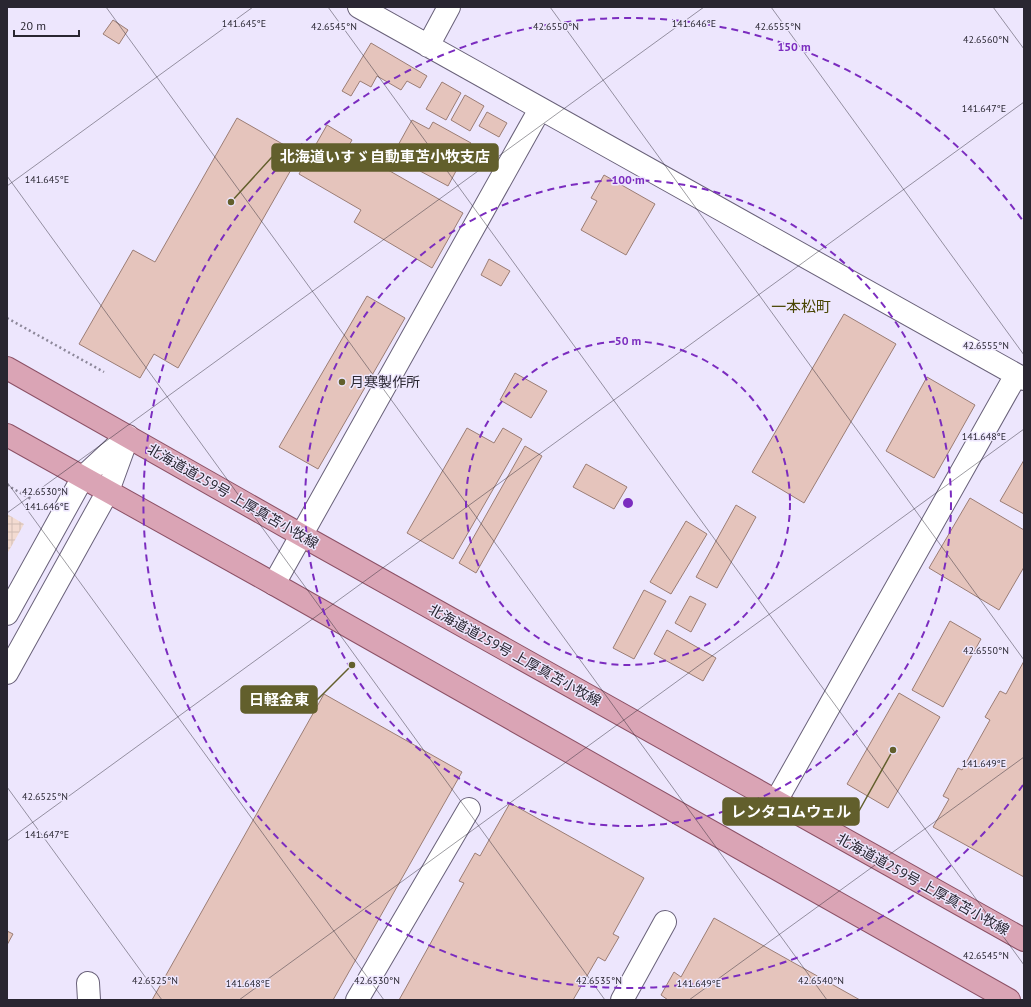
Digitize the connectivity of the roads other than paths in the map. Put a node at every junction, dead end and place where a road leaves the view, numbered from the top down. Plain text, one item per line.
1 (359, 7) edge
2 (449, 7) edge
3 (428, 46) junction
4 (540, 109) junction
5 (7, 368) edge
6 (1020, 377) edge
7 (7, 435) edge
8 (128, 436) junction
9 (83, 478) junction
10 (108, 491) junction
11 (301, 535) junction
12 (274, 584) junction
13 (7, 614) edge
14 (7, 673) edge
15 (776, 801) junction
16 (469, 809) dead end
17 (665, 922) dead end
18 (1024, 940) edge
19 (357, 1000) edge
20 (622, 1000) edge
21 (1009, 1000) edge

1 - 3 street
2 - 3 street
3 - 4 street
4 - 6 street
4 - 11 street
5 - 8 main road, 北海道道259号 上厚真苫小牧線
6 - 15 street
7 - 9 main road
8 - 9 street
8 - 10 street
8 - 11 main road, 北海道道259号 上厚真苫小牧線
9 - 10 main road
9 - 13 street
10 - 12 main road
10 - 14 street
11 - 12 street
11 - 15 main road, 北海道道259号 上厚真苫小牧線
12 - 21 main road
15 - 18 main road, 北海道道259号 上厚真苫小牧線
16 - 19 street
17 - 20 street

